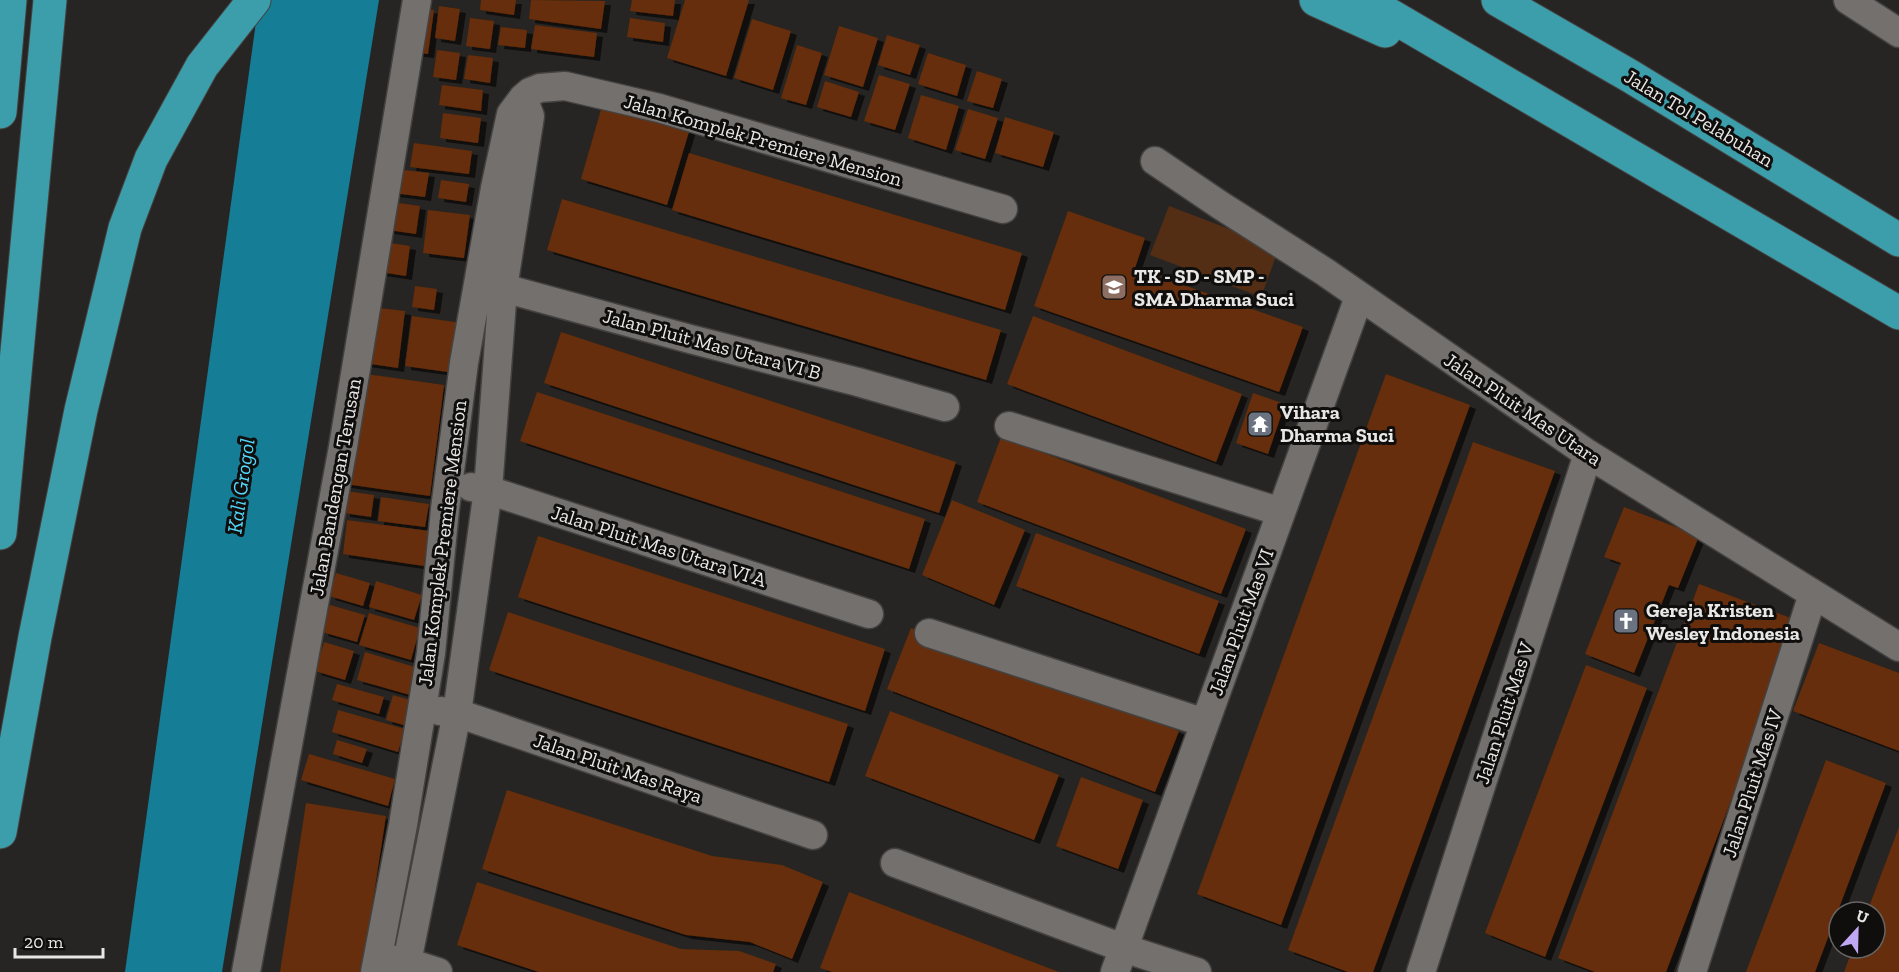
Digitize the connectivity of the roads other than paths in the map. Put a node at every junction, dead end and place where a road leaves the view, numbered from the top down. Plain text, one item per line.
1 (10, 0) edge
2 (50, 0) edge
3 (254, 0) edge
4 (417, 0) edge
5 (1316, 0) edge
6 (1364, 0) edge
7 (1498, 0) edge
8 (1525, 0) edge
9 (1848, 0) edge
10 (1899, 33) edge
11 (1630, 76) junction
12 (1505, 84) junction
13 (0, 112) edge
14 (1155, 161) dead end
15 (1003, 209) dead end
16 (1899, 240) edge
17 (491, 286) junction
18 (1359, 297) junction
19 (1899, 313) edge
20 (945, 407) dead end
21 (1009, 426) dead end
22 (1588, 454) junction
23 (448, 483) junction
24 (488, 490) junction
25 (1281, 512) junction
26 (0, 532) edge
27 (1813, 594) junction
28 (869, 614) dead end
29 (929, 633) dead end
30 (1899, 647) edge
31 (422, 710) junction
32 (457, 713) junction
33 (1204, 723) junction
34 (0, 832) edge
35 (813, 835) dead end
36 (895, 863) dead end
37 (1119, 960) edge
38 (377, 965) edge
39 (406, 967) edge
40 (246, 972) edge
41 (438, 972) edge
42 (1197, 972) edge
43 (1421, 972) edge
44 (1692, 972) edge

1 - 13 highway
2 - 26 highway
3 - 34 highway
4 - 40 street, Jalan Bandengan Terusan
5 - 12 highway
6 - 12 highway
7 - 11 highway, Jalan Tol Pelabuhan
8 - 11 highway
9 - 10 street
11 - 16 highway, Jalan Tol Pelabuhan
12 - 19 highway
14 - 18 street, Jalan Pluit Mas Utara
15 - 17 street, Jalan Komplek Premiere Mension
17 - 20 street, Jalan Pluit Mas Utara VI B
17 - 23 street, Jalan Komplek Premiere Mension
17 - 24 street, Jalan Komplek Premiere Mension
18 - 22 street, Jalan Pluit Mas Utara
18 - 25 street, Jalan Pluit Mas VI
21 - 25 street
22 - 27 street, Jalan Pluit Mas Utara
22 - 43 street, Jalan Pluit Mas V
23 - 24 street, Jalan Pluit Mas Utara VI A
23 - 31 street, Jalan Komplek Premiere Mension
24 - 28 street, Jalan Pluit Mas Utara VI A
24 - 32 street, Jalan Komplek Premiere Mension
25 - 33 street, Jalan Pluit Mas VI
27 - 30 street, Jalan Pluit Mas Utara
27 - 44 street, Jalan Pluit Mas IV
29 - 33 street
31 - 32 street, Jalan Pluit Mas Raya
31 - 38 street, Jalan Komplek Premiere Mension
32 - 35 street, Jalan Pluit Mas Raya
32 - 39 street, Jalan Komplek Premiere Mension
33 - 37 street, Jalan Pluit Mas VI
36 - 37 street
37 - 42 street
38 - 39 street
39 - 41 street

